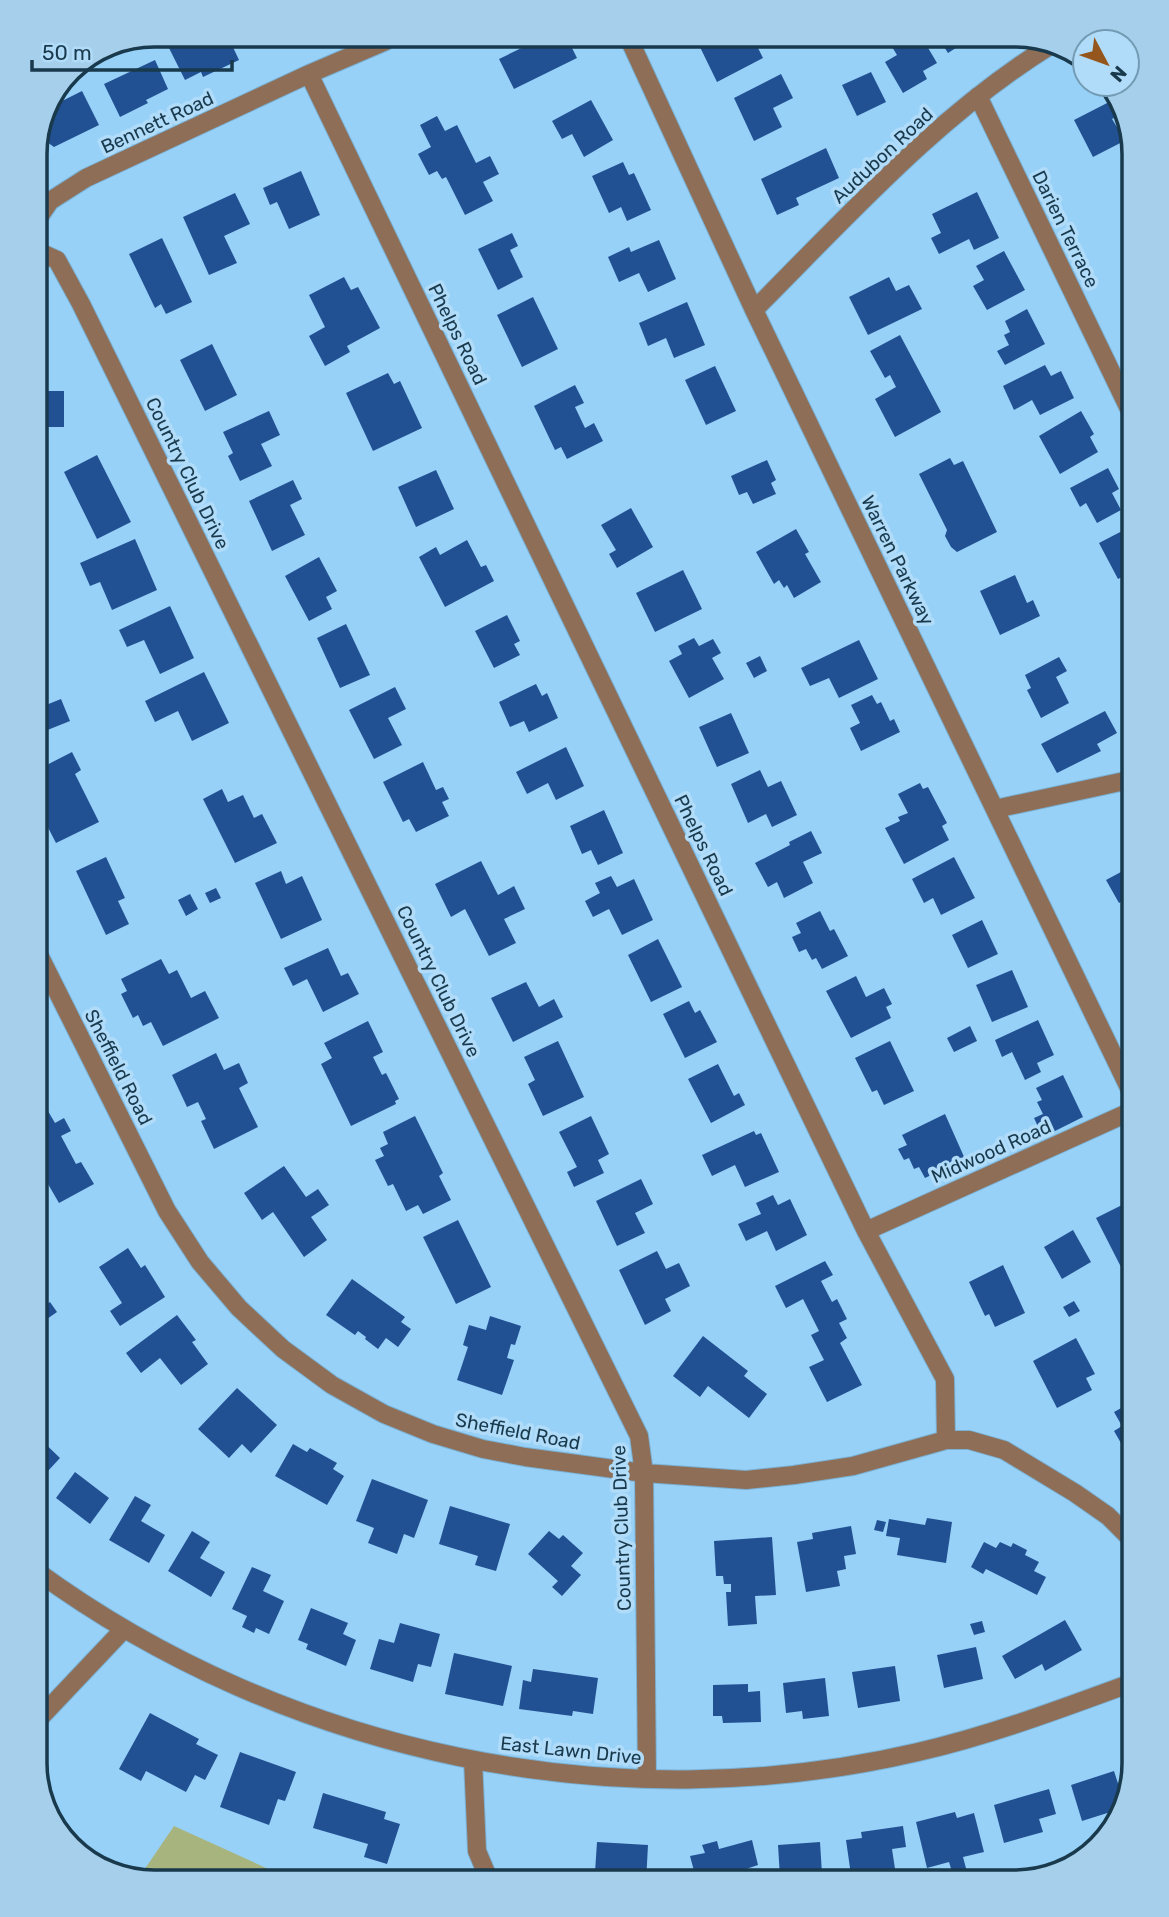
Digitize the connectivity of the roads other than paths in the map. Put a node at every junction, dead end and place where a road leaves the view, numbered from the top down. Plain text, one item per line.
1 (372, 47) edge
2 (633, 47) edge
3 (1041, 51) edge
4 (309, 74) junction
5 (978, 96) junction
6 (47, 205) edge
7 (47, 255) edge
8 (754, 310) junction
9 (1122, 394) edge
10 (1122, 782) edge
11 (995, 809) junction
12 (47, 971) edge
13 (1122, 1073) edge
14 (1122, 1115) edge
15 (866, 1231) junction
16 (946, 1440) junction
17 (643, 1473) junction
18 (1122, 1530) edge
19 (47, 1579) edge
20 (124, 1629) junction
21 (1122, 1686) edge
22 (47, 1710) edge
23 (473, 1760) junction
24 (647, 1779) junction
25 (486, 1870) edge

1 - 4 street, Bennett Road
2 - 8 street, Warren Parkway
3 - 5 street, Audubon Road
4 - 6 street, Bennett Road
4 - 15 street, Phelps Road
5 - 8 street, Audubon Road
5 - 9 street, Darien Terrace
7 - 17 street, Country Club Drive
8 - 11 street, Warren Parkway
10 - 11 street
11 - 13 street, Warren Parkway
12 - 17 street, Sheffield Road
14 - 15 street, Midwood Road
15 - 16 street, Phelps Road
16 - 17 street, Sheffield Road
16 - 18 street
17 - 24 street, Country Club Drive
19 - 20 street, East Lawn Drive
20 - 22 street
20 - 23 street, East Lawn Drive
21 - 24 street, East Lawn Drive
23 - 24 street, East Lawn Drive
23 - 25 street

